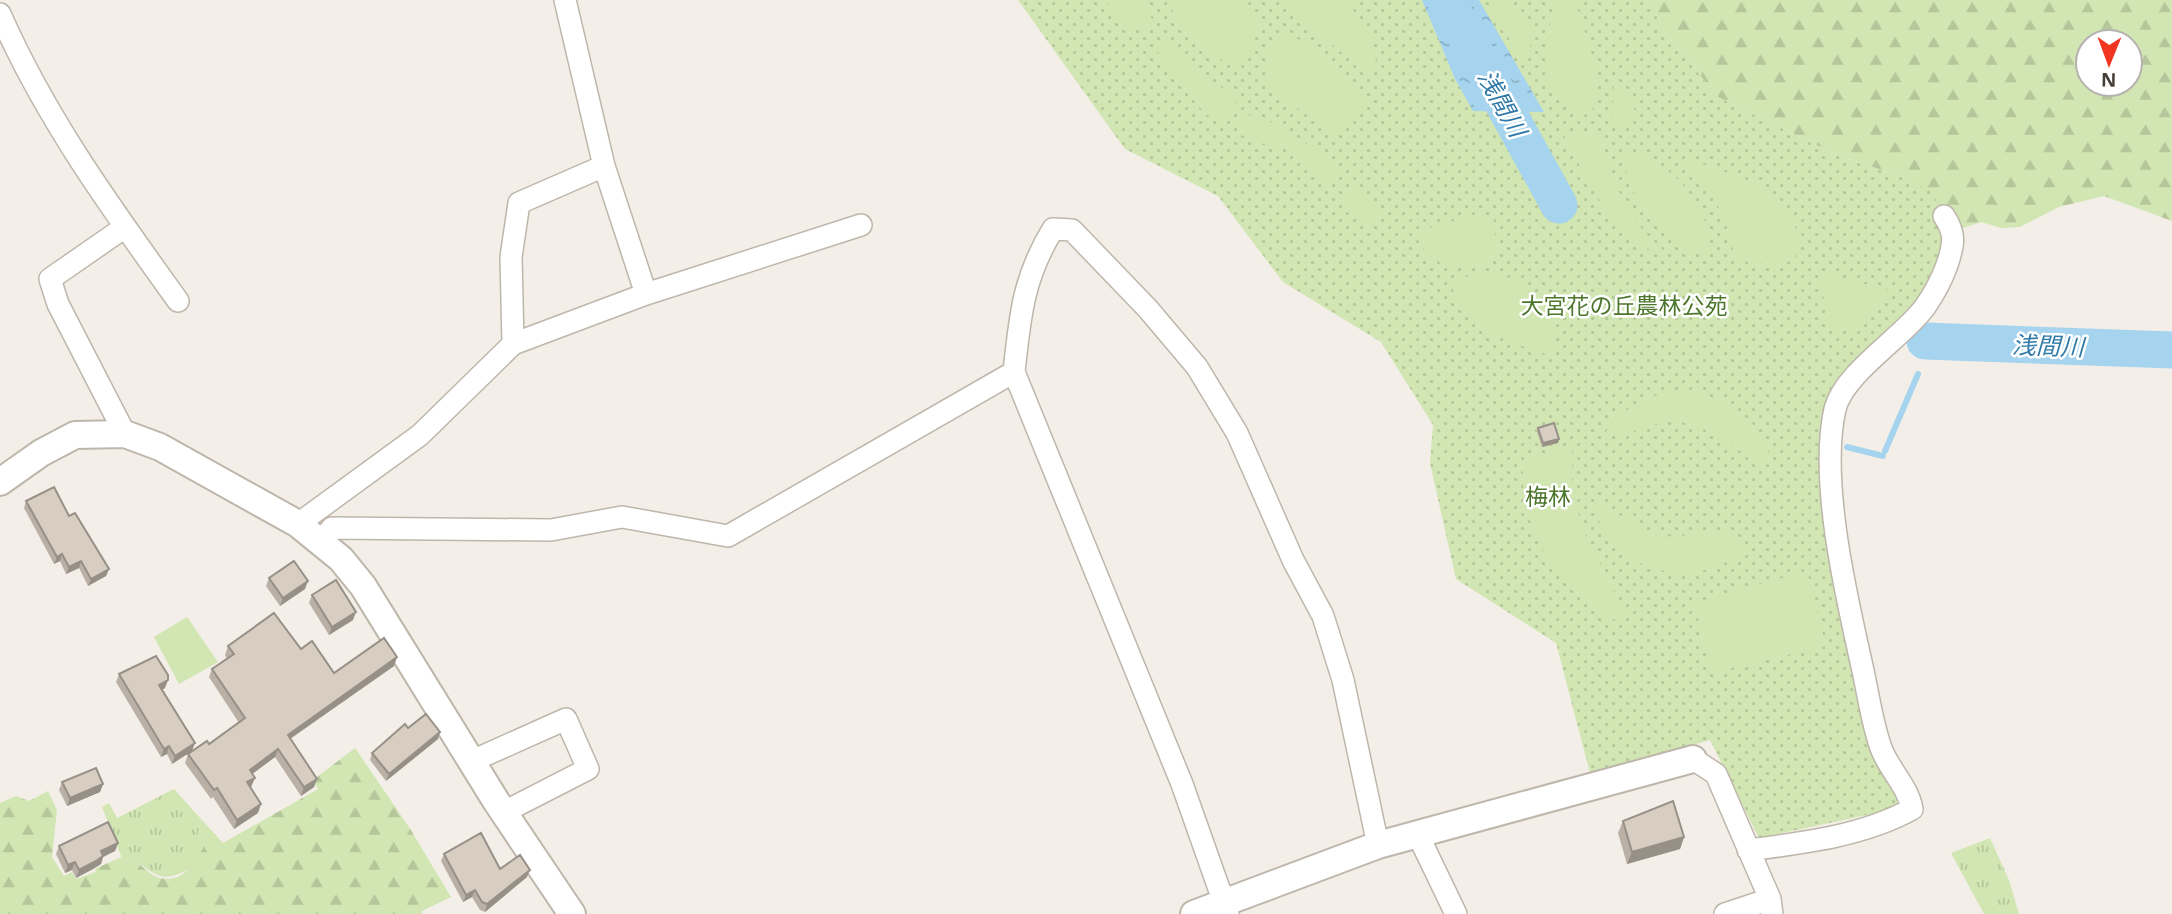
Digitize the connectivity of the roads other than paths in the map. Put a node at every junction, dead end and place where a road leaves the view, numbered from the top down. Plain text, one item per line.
1 (565, 0) edge
2 (0, 14) edge
3 (604, 166) junction
4 (1944, 216) dead end
5 (861, 225) dead end
6 (125, 227) junction
7 (646, 294) junction
8 (178, 301) dead end
9 (513, 344) junction
10 (1014, 372) junction
11 (125, 434) junction
12 (1, 480) edge
13 (298, 524) junction
14 (320, 542) junction
15 (1693, 758) joint
16 (472, 761) junction
17 (504, 812) junction
18 (1418, 835) junction
19 (1378, 845) junction
20 (1748, 850) junction
21 (1771, 907) edge
22 (1226, 908) edge
23 (572, 914) edge
24 (1194, 914) edge
25 (1456, 914) edge
26 (1725, 914) edge

1 - 3 street
2 - 6 street
3 - 7 street
3 - 9 street
4 - 20 street
5 - 7 street
6 - 8 street
6 - 11 street
7 - 9 street
9 - 13 street
10 - 14 street
10 - 19 street
10 - 22 street
11 - 12 street
11 - 13 street
13 - 14 street
14 - 16 street
15 - 18 street
15 - 20 street
16 - 17 street
16 - 17 street
17 - 23 street
18 - 19 street
18 - 25 street
19 - 22 street
20 - 21 street
21 - 26 street
22 - 24 street

